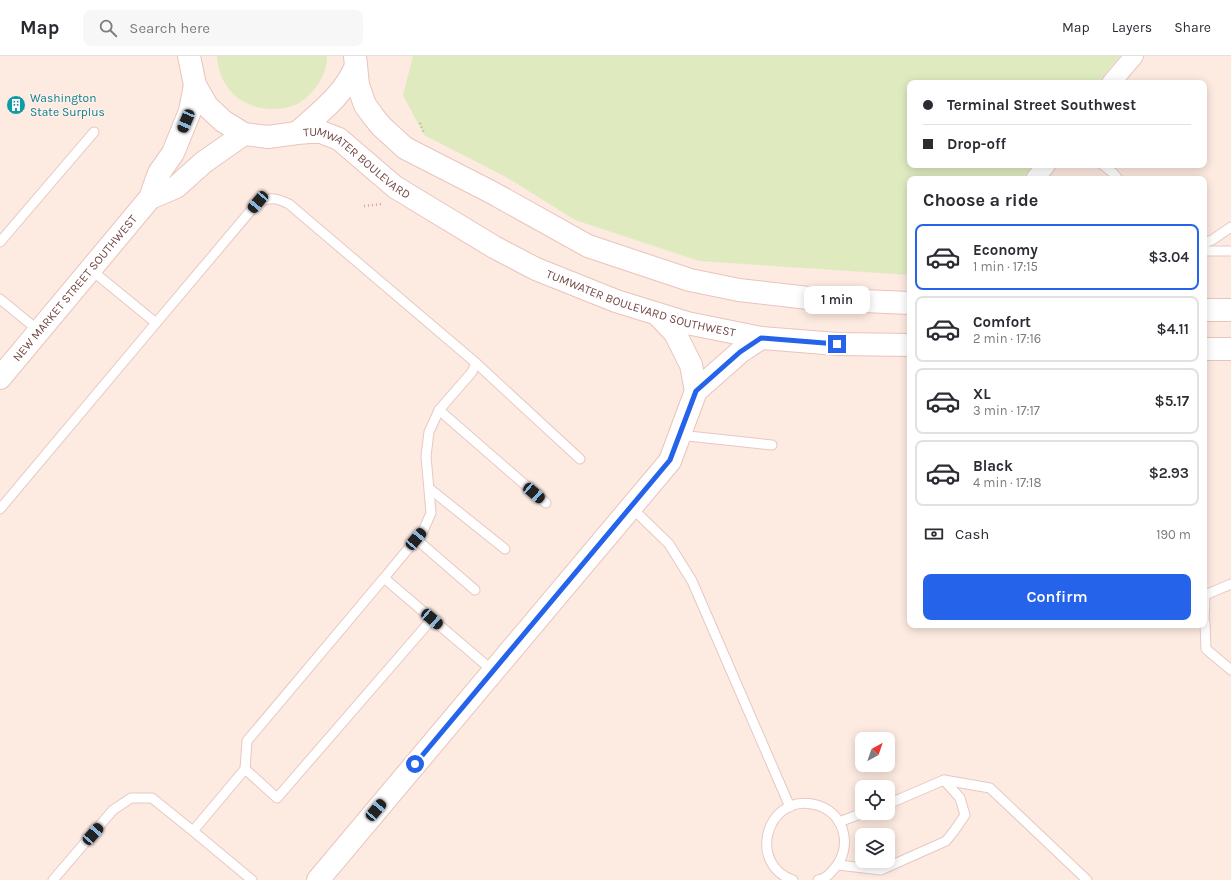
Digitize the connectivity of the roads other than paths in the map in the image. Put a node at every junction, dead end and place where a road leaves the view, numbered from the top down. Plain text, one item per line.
1 (190, 56) edge
2 (1134, 56) edge
3 (355, 61) edge
4 (1114, 80) edge
5 (195, 85) junction
6 (94, 132) dead end
7 (297, 133) junction
8 (244, 134) junction
9 (1044, 168) edge
10 (1107, 168) edge
11 (1037, 176) edge
12 (1116, 176) edge
13 (150, 198) junction
14 (416, 199) joint
15 (1231, 227) edge
16 (0, 242) edge
17 (1207, 242) edge
18 (1207, 251) edge
19 (1231, 251) edge
20 (90, 269) junction
21 (0, 299) edge
22 (907, 303) edge
23 (1207, 310) edge
24 (1231, 310) edge
25 (656, 314) junction
26 (156, 323) junction
27 (39, 331) junction
28 (761, 338) junction
29 (907, 345) edge
30 (1207, 349) edge
31 (1231, 349) edge
32 (476, 363) junction
33 (0, 378) edge
34 (696, 391) junction
35 (439, 410) junction
36 (679, 435) junction
37 (772, 446) dead end
38 (580, 459) dead end
39 (430, 489) junction
40 (546, 503) dead end
41 (631, 507) junction
42 (0, 509) edge
43 (416, 539) junction
44 (505, 549) dead end
45 (384, 578) junction
46 (1231, 584) edge
47 (475, 590) dead end
48 (1207, 594) edge
49 (432, 619) junction
50 (1204, 628) edge
51 (1231, 670) edge
52 (493, 671) junction
53 (245, 769) junction
54 (944, 780) junction
55 (895, 801) edge
56 (790, 807) junction
57 (855, 816) edge
58 (839, 822) junction
59 (193, 831) junction
60 (838, 865) junction
61 (53, 880) edge
62 (252, 880) edge
63 (318, 880) edge
64 (790, 880) edge
65 (818, 880) edge
66 (1086, 880) edge

1 - 5 main road
2 - 4 street
3 - 7 main road
3 - 22 main road
5 - 8 main road
5 - 13 main road, NEW MARKET STREET SOUTHWEST
6 - 16 lane
7 - 8 main road, TUMWATER BOULEVARD
7 - 14 main road, TUMWATER BOULEVARD
8 - 13 main road, NEW MARKET STREET SOUTHWEST
9 - 11 street
10 - 12 lane
13 - 20 main road, NEW MARKET STREET SOUTHWEST
14 - 25 main road, TUMWATER BOULEVARD SOUTHWEST
15 - 17 lane
18 - 19 lane
20 - 26 lane
20 - 27 main road, NEW MARKET STREET SOUTHWEST
21 - 27 lane
23 - 24 main road
25 - 28 main road, TUMWATER BOULEVARD SOUTHWEST
25 - 34 main road
26 - 32 lane
26 - 42 lane
27 - 33 main road, NEW MARKET STREET SOUTHWEST
28 - 29 main road, TUMWATER BOULEVARD SOUTHWEST
28 - 34 main road
30 - 31 main road
32 - 35 lane
32 - 38 lane
34 - 36 main road
35 - 39 lane
35 - 40 lane
36 - 37 lane
36 - 41 main road
39 - 43 lane
39 - 44 lane
41 - 52 main road
41 - 56 lane
43 - 45 lane
43 - 47 lane
45 - 49 lane
45 - 53 lane
46 - 48 lane
49 - 52 lane
49 - 53 lane
50 - 51 lane
52 - 63 main road
53 - 59 lane
54 - 55 lane
54 - 60 lane
54 - 66 lane
56 - 58 lane
56 - 64 lane
57 - 58 lane
58 - 60 lane
59 - 61 lane
59 - 62 lane
60 - 65 lane

